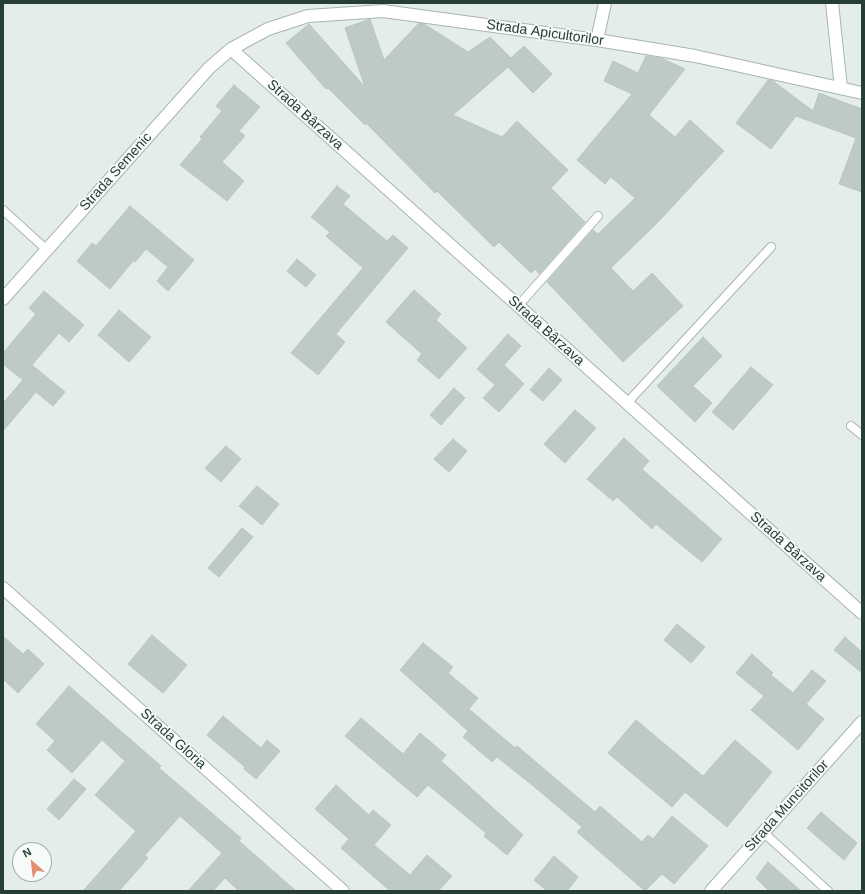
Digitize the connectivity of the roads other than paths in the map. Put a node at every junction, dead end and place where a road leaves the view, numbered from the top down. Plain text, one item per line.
1 (605, 3) edge
2 (832, 3) edge
3 (597, 40) junction
4 (231, 49) junction
5 (841, 88) junction
6 (862, 93) edge
7 (3, 210) edge
8 (598, 216) dead end
9 (771, 247) dead end
10 (47, 250) junction
11 (3, 299) edge
12 (518, 306) junction
13 (627, 403) junction
14 (851, 426) dead end
15 (862, 435) edge
16 (3, 588) edge
17 (862, 613) edge
18 (862, 722) edge
19 (763, 832) junction
20 (342, 891) edge
21 (711, 891) edge
22 (828, 891) edge

1 - 3 street
2 - 5 street
3 - 4 street, Strada Apicultorilor
3 - 5 street, Strada Apicultorilor
4 - 10 street, Strada Semenic
4 - 12 street, Strada Bârzava
5 - 6 street, Strada Apicultorilor
7 - 10 lane
8 - 12 lane
9 - 13 lane
10 - 11 street, Strada Semenic
12 - 13 street, Strada Bârzava
13 - 17 street, Strada Bârzava
14 - 15 lane
16 - 20 street, Strada Gloria
18 - 19 street, Strada Muncitorilor
19 - 21 street, Strada Muncitorilor
19 - 22 lane

